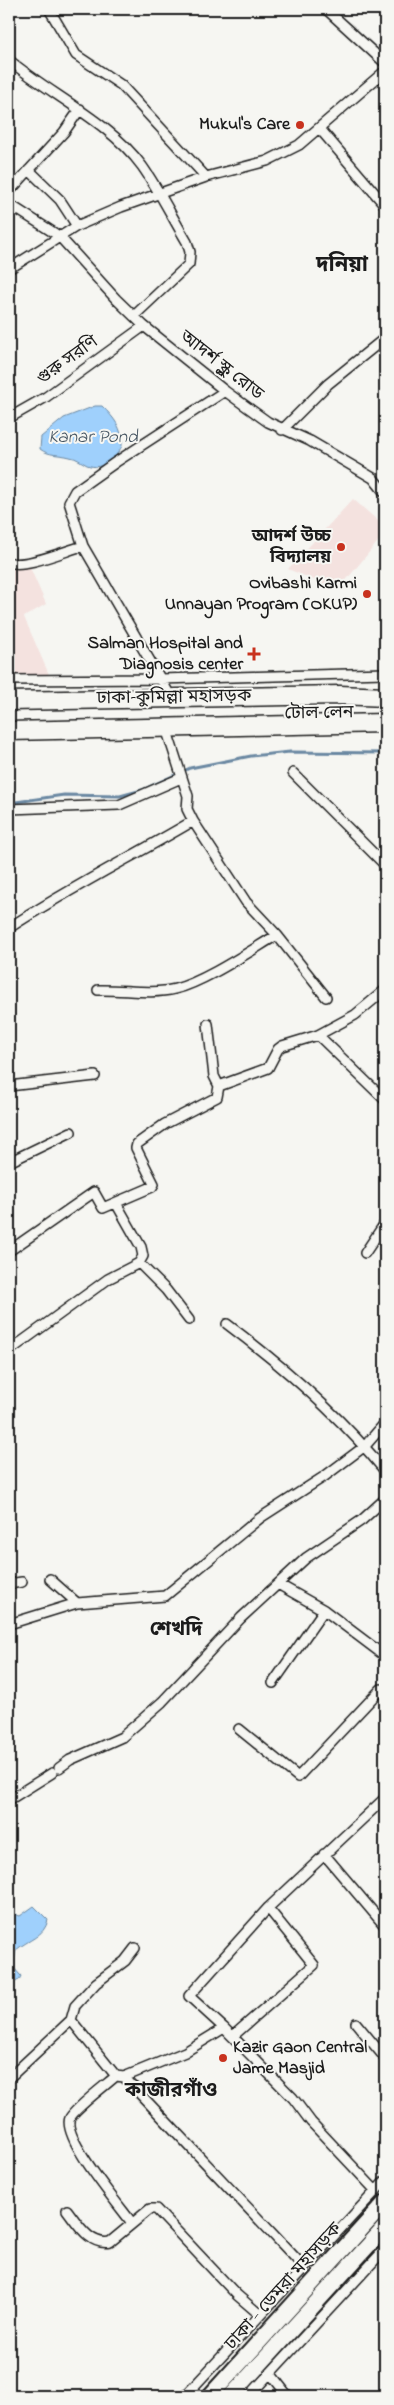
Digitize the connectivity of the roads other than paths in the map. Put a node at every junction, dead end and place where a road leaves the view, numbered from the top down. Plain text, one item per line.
1 (49, 9) edge
2 (326, 9) edge
3 (9, 60) edge
4 (385, 63) edge
5 (385, 71) edge
6 (80, 109) junction
7 (320, 129) junction
8 (29, 170) junction
9 (206, 177) junction
10 (9, 192) edge
11 (158, 193) junction
12 (9, 204) edge
13 (384, 204) edge
14 (76, 226) junction
15 (59, 236) junction
16 (9, 269) edge
17 (135, 315) junction
18 (144, 326) junction
19 (385, 338) edge
20 (225, 391) junction
21 (9, 418) edge
22 (282, 430) junction
23 (385, 493) edge
24 (83, 546) junction
25 (9, 562) edge
26 (385, 673) edge
27 (160, 679) junction
28 (9, 680) edge
29 (385, 690) edge
30 (18, 693) edge
31 (340, 695) junction
32 (171, 697) junction
33 (385, 697) edge
34 (385, 713) edge
35 (252, 714) joint
36 (9, 720) edge
37 (385, 723) edge
38 (166, 728) junction
39 (9, 731) edge
40 (180, 774) junction
41 (293, 774) dead end
42 (9, 809) edge
43 (193, 821) junction
44 (385, 865) edge
45 (9, 928) edge
46 (277, 935) junction
47 (98, 990) dead end
48 (385, 990) edge
49 (326, 997) dead end
50 (208, 1024) dead end
51 (318, 1036) junction
52 (94, 1076) dead end
53 (9, 1086) edge
54 (219, 1086) junction
55 (385, 1100) edge
56 (70, 1132) dead end
57 (9, 1162) edge
58 (116, 1202) junction
59 (385, 1223) edge
60 (9, 1251) edge
61 (365, 1253) dead end
62 (139, 1262) junction
63 (189, 1320) dead end
64 (228, 1324) dead end
65 (9, 1351) edge
66 (385, 1423) edge
67 (365, 1446) junction
68 (385, 1471) edge
69 (385, 1499) edge
70 (50, 1579) dead end
71 (22, 1582) dead end
72 (9, 1584) edge
73 (278, 1584) junction
74 (77, 1603) junction
75 (324, 1610) junction
76 (9, 1624) edge
77 (385, 1656) edge
78 (273, 1683) dead end
79 (385, 1693) edge
80 (239, 1730) dead end
81 (385, 1798) edge
82 (9, 1800) edge
83 (324, 1854) junction
84 (268, 1908) junction
85 (385, 1926) edge
86 (135, 1948) dead end
87 (71, 2020) junction
88 (356, 2023) dead end
89 (224, 2028) junction
90 (233, 2036) junction
91 (385, 2058) edge
92 (120, 2076) junction
93 (9, 2078) edge
94 (385, 2181) edge
95 (376, 2191) junction
96 (385, 2203) edge
97 (66, 2210) dead end
98 (132, 2223) junction
99 (385, 2226) edge
100 (385, 2249) edge
101 (304, 2267) junction
102 (259, 2314) junction
103 (270, 2373) junction
104 (185, 2396) edge
105 (210, 2396) edge
106 (231, 2396) edge
107 (249, 2396) edge
108 (288, 2396) edge

1 - 9 street
2 - 4 street
3 - 6 street
5 - 7 street
6 - 8 street
6 - 11 street
7 - 9 street
7 - 13 street
8 - 10 street
8 - 14 street
9 - 11 street
11 - 14 street
11 - 17 street
12 - 15 street, আদর্শ স্কুল রোড
14 - 15 street
15 - 16 street
15 - 17 street, আদর্শ স্কুল রোড
17 - 18 street, আদর্শ স্কুল রোড
18 - 20 street, আদর্শ স্কুল রোড
18 - 21 street, গুরু সরণি
19 - 22 street
20 - 22 street, আদর্শ স্কুল রোড
20 - 24 street
22 - 23 street, আদর্শ স্কুল রোড
24 - 25 street
24 - 27 street
26 - 27 street
27 - 30 street
27 - 32 street
28 - 30 street
29 - 31 main road, ঢাকা–কুমিল্লা মহাসড়ক
30 - 32 highway, ঢাকা–কুমিল্লা মহাসড়ক
31 - 32 highway, ঢাকা–কুমিল্লা মহাসড়ক
31 - 33 highway, ঢাকা–কুমিল্লা মহাসড়ক
34 - 35 highway, টোল লেন
35 - 36 highway, ঢাকা–কুমিল্লা মহাসড়ক
37 - 38 highway
38 - 39 highway
38 - 40 street
40 - 42 street
40 - 43 street
41 - 44 street
43 - 45 street
43 - 46 street
46 - 47 street
46 - 49 street
48 - 51 street
50 - 54 street
51 - 54 street
51 - 55 street
52 - 53 street
54 - 58 street
56 - 57 street
58 - 60 street
58 - 62 street
59 - 61 street
62 - 63 street
62 - 65 street
64 - 67 street
66 - 67 street
67 - 68 street
67 - 74 street
69 - 73 street
70 - 74 street
71 - 72 street
73 - 75 street
73 - 82 street
74 - 76 street
75 - 77 street
75 - 78 street
79 - 80 street
81 - 83 street
83 - 84 street
83 - 85 street
84 - 89 street
84 - 90 street
86 - 87 street
87 - 92 street
87 - 93 street
88 - 91 street
89 - 90 street
89 - 92 street
90 - 95 street
92 - 98 street
92 - 101 street
94 - 95 street
95 - 101 street
96 - 105 main road, ঢাকা - ডেমরা মহাসড়ক
97 - 98 street
98 - 102 street
99 - 106 main road, ঢাকা - ডেমরা মহাসড়ক
100 - 103 street
101 - 102 street
102 - 104 street
103 - 107 street
103 - 108 street

